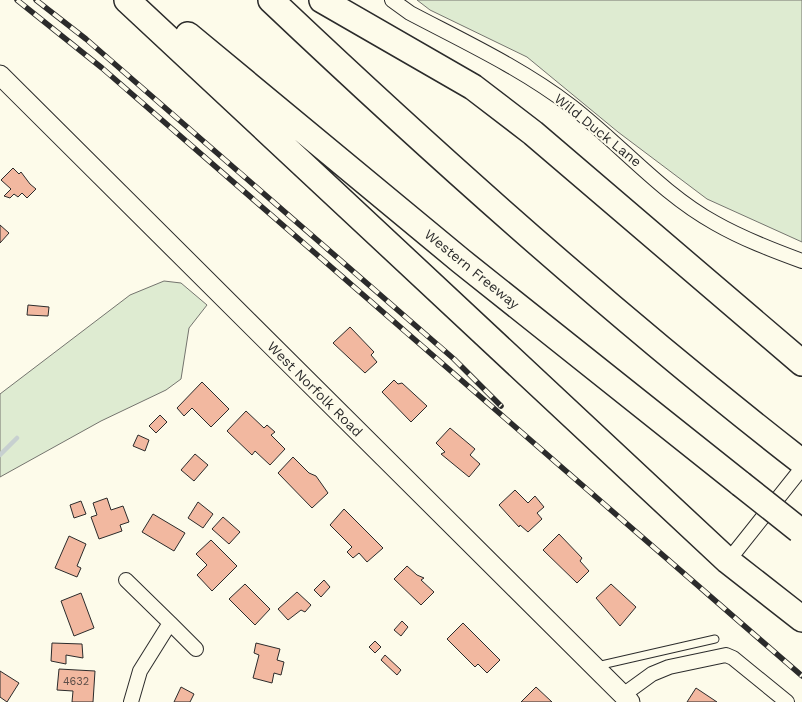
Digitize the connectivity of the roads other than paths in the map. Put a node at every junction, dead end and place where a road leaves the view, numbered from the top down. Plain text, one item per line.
1 (127, 0) edge
2 (146, 0) edge
3 (271, 0) edge
4 (322, 0) edge
5 (392, 0) edge
6 (0, 75) edge
7 (802, 261) edge
8 (802, 363) edge
9 (802, 462) edge
10 (802, 468) edge
11 (801, 531) edge
12 (728, 561) junction
13 (126, 580) dead end
14 (802, 619) edge
15 (170, 623) junction
16 (715, 639) dead end
17 (196, 649) dead end
18 (594, 667) junction
19 (627, 699) edge
20 (130, 702) edge
21 (788, 702) edge

1 - 12 highway
2 - 11 highway, Western Freeway, bridge
3 - 9 highway
4 - 8 highway
5 - 7 street, Wild Duck Lane
6 - 18 street, West Norfolk Road
10 - 12 street
12 - 14 highway
13 - 15 street
15 - 17 street
15 - 20 street
16 - 18 lane
18 - 19 street, West Norfolk Road
19 - 21 street

